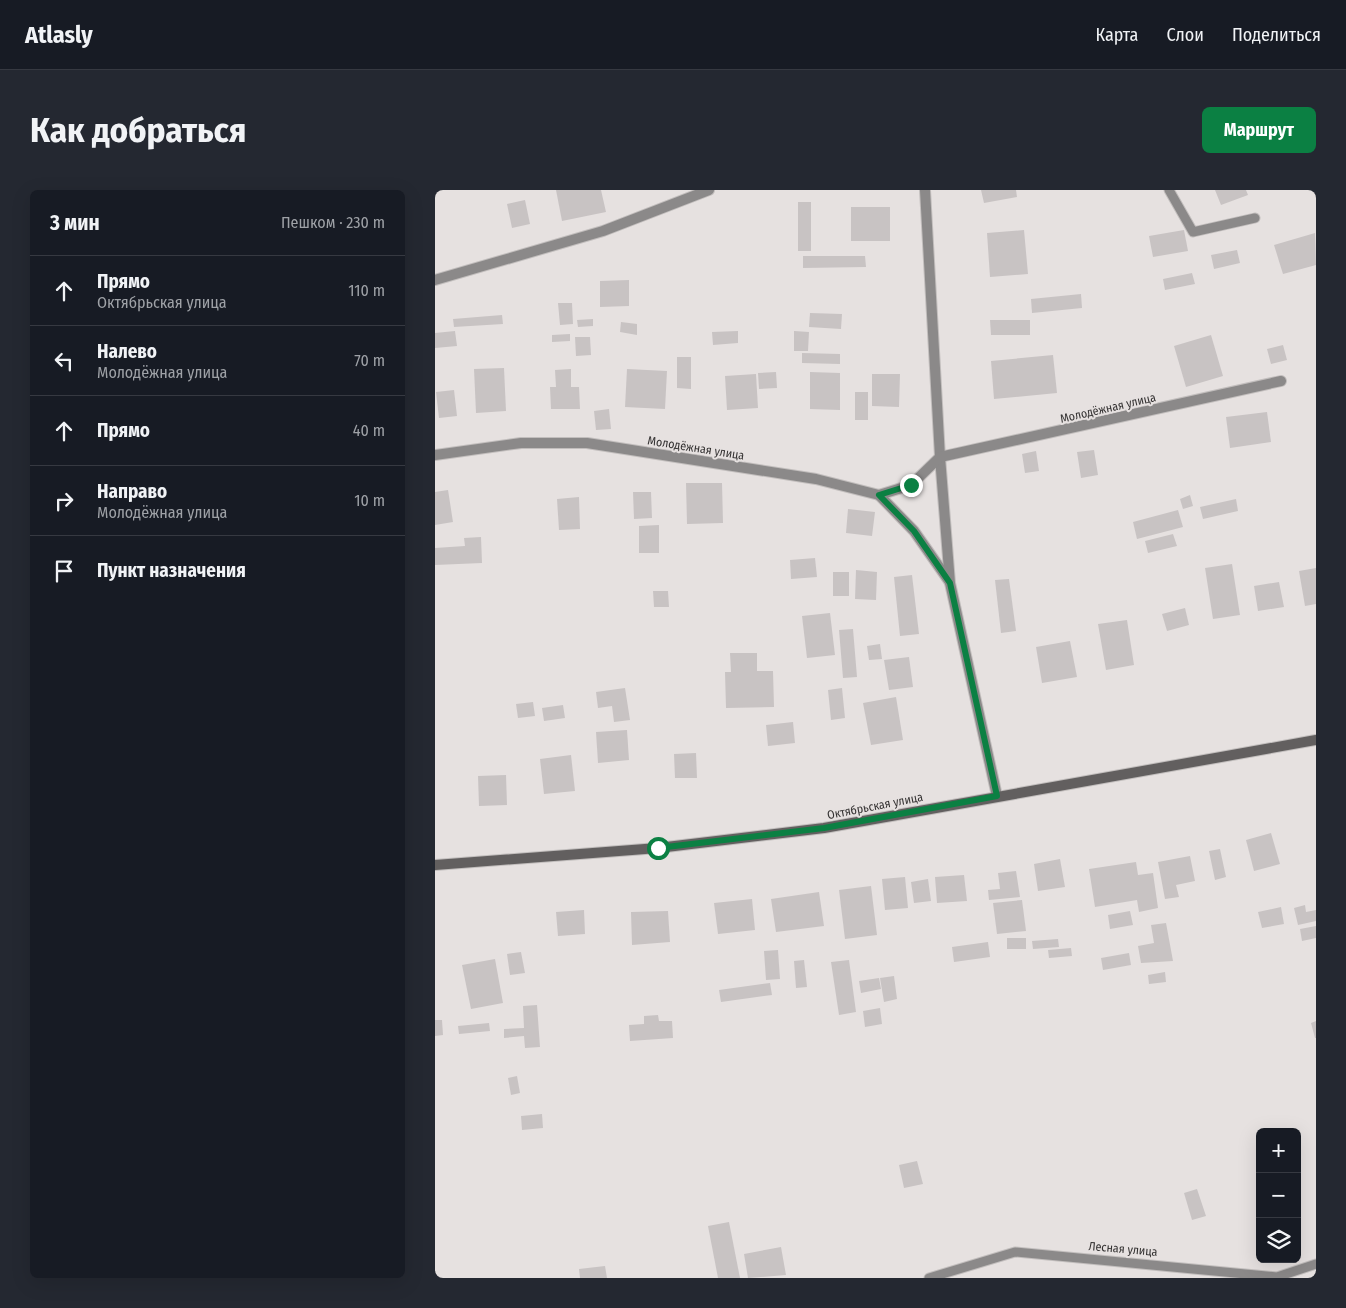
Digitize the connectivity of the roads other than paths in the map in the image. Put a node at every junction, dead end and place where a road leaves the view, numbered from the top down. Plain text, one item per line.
1 (709, 190) edge
2 (925, 190) edge
3 (1169, 190) edge
4 (1255, 218) dead end
5 (435, 280) edge
6 (1281, 381) dead end
7 (435, 455) edge
8 (940, 457) junction
9 (879, 495) junction
10 (950, 583) junction
11 (1316, 740) edge
12 (997, 796) junction
13 (435, 864) edge
14 (1316, 1264) edge
15 (929, 1278) edge

1 - 5 street
2 - 8 street
3 - 4 lane
6 - 8 street, Молодёжная улица
7 - 9 street, Молодёжная улица
8 - 9 street
8 - 10 street
9 - 10 street
10 - 12 street
11 - 12 street, Октябрьская улица
12 - 13 street, Октябрьская улица
14 - 15 lane, Лесная улица

